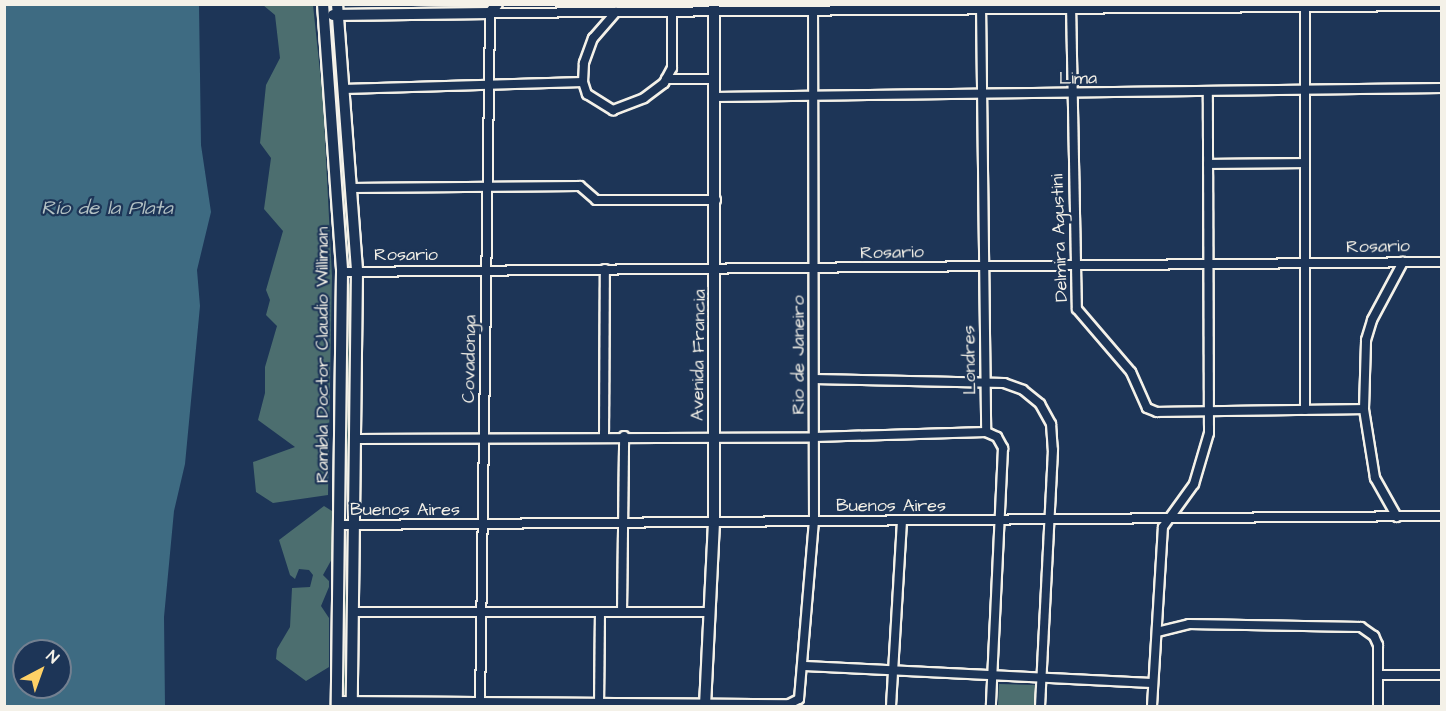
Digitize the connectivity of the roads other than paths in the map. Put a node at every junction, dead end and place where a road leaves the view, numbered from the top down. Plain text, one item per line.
1 (1172, 6) edge
2 (1305, 6) edge
3 (1442, 6) edge
4 (981, 7) edge
5 (1071, 7) edge
6 (714, 8) edge
7 (493, 9) edge
8 (323, 10) edge
9 (338, 10) edge
10 (813, 11) junction
11 (616, 12) junction
12 (672, 12) junction
13 (666, 79) junction
14 (715, 79) junction
15 (583, 82) junction
16 (489, 85) junction
17 (1442, 88) edge
18 (344, 89) junction
19 (1304, 91) junction
20 (1208, 92) junction
21 (1072, 94) junction
22 (982, 96) junction
23 (715, 98) junction
24 (813, 98) junction
25 (1305, 163) junction
26 (1208, 164) junction
27 (487, 187) junction
28 (351, 188) junction
29 (716, 200) junction
30 (1403, 262) junction
31 (1442, 262) edge
32 (1305, 263) junction
33 (1209, 264) junction
34 (1073, 266) junction
35 (984, 267) junction
36 (813, 268) junction
37 (605, 269) junction
38 (717, 269) junction
39 (486, 270) junction
40 (357, 271) junction
41 (342, 272) junction
42 (814, 379) junction
43 (985, 384) junction
44 (1364, 409) junction
45 (1305, 410) junction
46 (1209, 411) junction
47 (986, 432) junction
48 (624, 436) junction
49 (715, 436) junction
50 (604, 437) junction
51 (814, 437) junction
52 (484, 438) junction
53 (355, 439) junction
54 (1442, 516) edge
55 (1397, 517) junction
56 (1165, 519) junction
57 (1002, 520) junction
58 (1050, 520) junction
59 (814, 521) junction
60 (902, 521) junction
61 (714, 522) junction
62 (623, 523) junction
63 (483, 524) junction
64 (340, 525) junction
65 (354, 525) junction
66 (353, 612) junction
67 (481, 612) junction
68 (600, 612) junction
69 (622, 612) junction
70 (709, 612) junction
71 (1157, 632) junction
72 (805, 666) junction
73 (893, 670) junction
74 (993, 675) junction
75 (1379, 675) junction
76 (1442, 675) edge
77 (1042, 677) junction
78 (1152, 682) junction
79 (337, 704) edge
80 (352, 704) edge
81 (480, 704) edge
82 (599, 705) edge
83 (705, 705) edge
84 (891, 706) edge
85 (992, 706) edge
86 (1040, 706) edge
87 (1152, 706) edge
88 (1378, 706) edge

1 - 2 street
1 - 5 street
2 - 3 street
2 - 19 street
4 - 5 street
4 - 10 street
4 - 22 street, Londres
5 - 21 street, Delmira Agustini
6 - 10 street
6 - 12 street
6 - 14 main road, Avenida Francia
7 - 9 main road
7 - 11 street
7 - 16 street, Covadonga
8 - 9 main road
8 - 41 main road, Rambla Doctor Claudio Williman
9 - 18 main road, Rambla Doctor Claudio Williman
10 - 24 street, Rio de Janeiro
11 - 12 street
11 - 15 street
12 - 13 street
13 - 14 street
13 - 15 street
14 - 23 main road, Avenida Francia
15 - 16 street
16 - 18 street
16 - 27 street, Covadonga
17 - 19 street, Lima
18 - 28 main road, Rambla Doctor Claudio Williman
19 - 20 street, Lima
19 - 25 street
20 - 21 street, Lima
20 - 26 street
21 - 22 street, Lima
21 - 34 street, Delmira Agustini
22 - 24 street, Lima
22 - 35 street, Londres
23 - 24 street, Lima
23 - 29 main road, Avenida Francia
24 - 36 street, Rio de Janeiro
25 - 26 street
25 - 32 street
26 - 33 street
27 - 28 street
27 - 29 street
27 - 39 street, Covadonga
28 - 40 main road, Rambla Doctor Claudio Williman
29 - 38 main road, Avenida Francia
30 - 31 street, Rosario
30 - 32 street, Rosario
30 - 44 street
32 - 33 street, Rosario
32 - 45 street
33 - 34 street, Rosario
33 - 46 street
34 - 35 street, Rosario
34 - 46 street, Delmira Agustini
35 - 36 street, Rosario
35 - 43 street, Londres
36 - 38 street, Rosario
36 - 42 street, Rio de Janeiro
37 - 38 street, Rosario
37 - 39 street, Rosario
37 - 50 street
38 - 49 main road, Avenida Francia
39 - 40 street, Rosario
39 - 52 street, Covadonga
40 - 41 street, Rosario
40 - 53 main road, Rambla Doctor Claudio Williman
41 - 64 main road, Rambla Doctor Claudio Williman
42 - 43 street
42 - 51 street, Rio de Janeiro
43 - 47 street, Londres
43 - 58 street
44 - 45 street, Delmira Agustini
44 - 55 street
45 - 46 street, Delmira Agustini
46 - 56 street
47 - 51 street
47 - 57 street
48 - 49 street
48 - 50 street
48 - 62 street
49 - 51 street
49 - 61 main road, Avenida Francia
50 - 52 street
51 - 59 street, Rio de Janeiro
52 - 53 street
52 - 63 street, Covadonga
53 - 65 main road, Rambla Doctor Claudio Williman
54 - 55 street, Buenos Aires
55 - 56 street, Buenos Aires
56 - 58 street, Buenos Aires
56 - 71 street
57 - 58 street, Buenos Aires
57 - 60 street, Buenos Aires
57 - 74 street
58 - 77 street
59 - 60 street, Buenos Aires
59 - 61 street, Buenos Aires
59 - 72 street, Rio de Janeiro
60 - 73 street
61 - 62 street, Buenos Aires
61 - 70 main road, Avenida Francia
62 - 63 street, Buenos Aires
62 - 69 street
63 - 65 street, Buenos Aires
63 - 67 street, Covadonga
64 - 65 street, Buenos Aires
64 - 79 main road, Rambla Doctor Claudio Williman
65 - 66 main road, Rambla Doctor Claudio Williman
66 - 67 street
66 - 80 main road, Rambla Doctor Claudio Williman
67 - 68 street
67 - 81 street, Covadonga
68 - 69 street
68 - 82 street
69 - 70 street
70 - 83 main road, Avenida Francia
71 - 75 street
71 - 78 street
72 - 73 street
72 - 83 street, Rio de Janeiro
73 - 74 street
73 - 84 street
74 - 77 street
74 - 85 street
75 - 76 street
75 - 88 street
77 - 78 street
77 - 86 street
78 - 87 street
79 - 80 street
80 - 81 street
81 - 82 street
82 - 83 street

